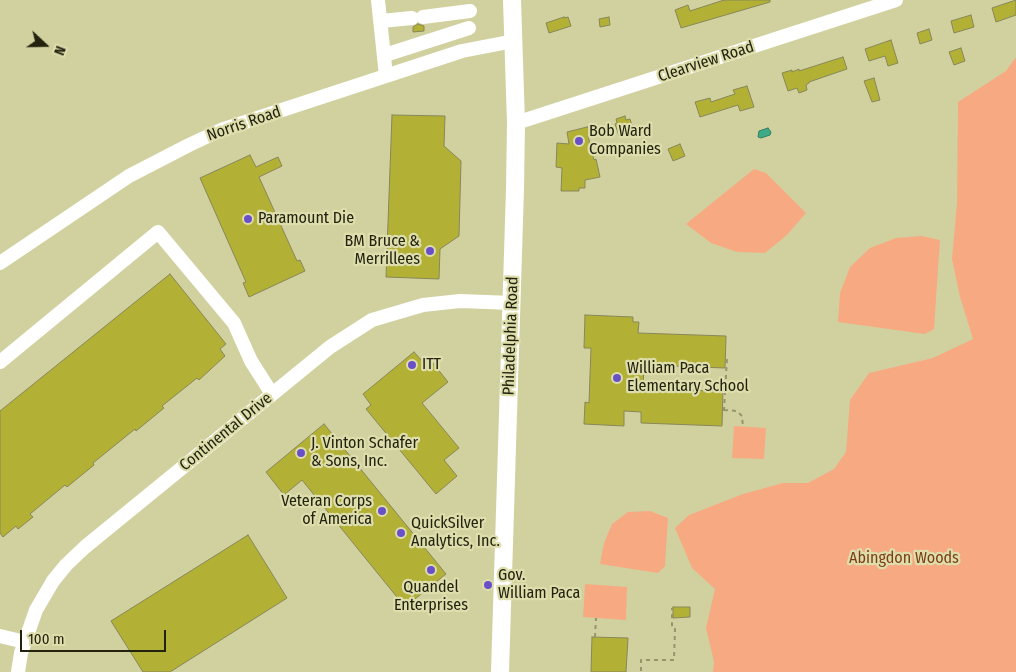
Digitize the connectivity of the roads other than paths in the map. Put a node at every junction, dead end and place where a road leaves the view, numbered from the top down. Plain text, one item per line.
1 (378, 0) edge
2 (512, 0) edge
3 (896, 0) edge
4 (470, 11) dead end
5 (381, 21) junction
6 (469, 28) dead end
7 (514, 41) junction
8 (385, 55) junction
9 (386, 76) junction
10 (516, 123) junction
11 (0, 262) edge
12 (512, 303) junction
13 (0, 362) edge
14 (272, 394) junction
15 (0, 636) edge
16 (25, 642) junction
17 (18, 672) edge
18 (500, 672) edge

1 - 5 street
2 - 7 main road, Philadelphia Road
3 - 10 street, Clearview Road
4 - 5 street
5 - 8 street
6 - 8 street
7 - 9 street, Norris Road
7 - 10 main road, Philadelphia Road
8 - 9 street
9 - 11 street, Norris Road
10 - 12 main road, Philadelphia Road
12 - 14 street, Continental Drive
12 - 18 main road, Philadelphia Road
13 - 14 street
14 - 16 street, Continental Drive
15 - 16 street
16 - 17 street, Continental Drive

